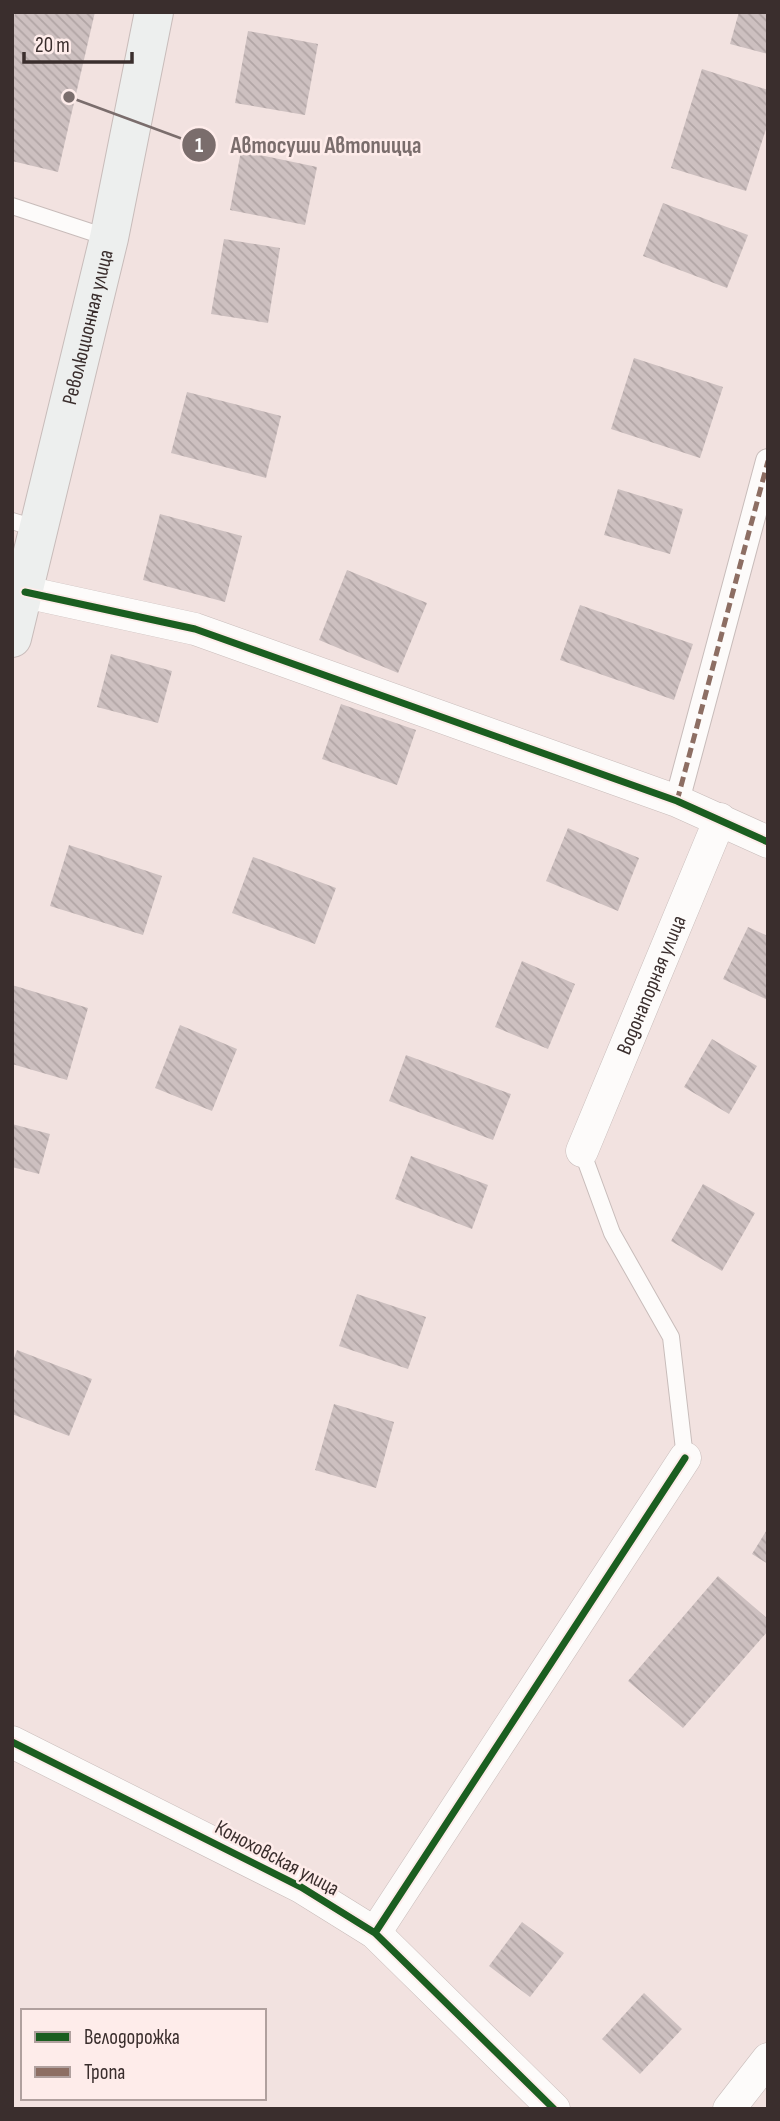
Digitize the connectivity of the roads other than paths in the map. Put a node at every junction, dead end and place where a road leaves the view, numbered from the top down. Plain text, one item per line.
1 (154, 12) edge
2 (12, 206) edge
3 (109, 238) junction
4 (768, 461) edge
5 (25, 525) edge
6 (24, 592) junction
7 (12, 638) edge
8 (677, 801) junction
9 (720, 819) junction
10 (768, 842) edge
11 (582, 1151) joint
12 (685, 1458) joint
13 (12, 1742) edge
14 (375, 1933) junction
15 (768, 2059) edge
16 (554, 2109) edge
17 (729, 2109) edge

1 - 3 main road, Революционная улица
2 - 3 lane
3 - 5 main road, Революционная улица
4 - 8 street
5 - 6 main road, Революционная улица
6 - 7 main road, Революционная улица
6 - 8 street
8 - 9 street
9 - 10 street
9 - 11 street, Водонапорная улица
11 - 12 lane
12 - 14 street
13 - 14 street, Коноховская улица
14 - 16 street, Коноховская улица
15 - 17 street

